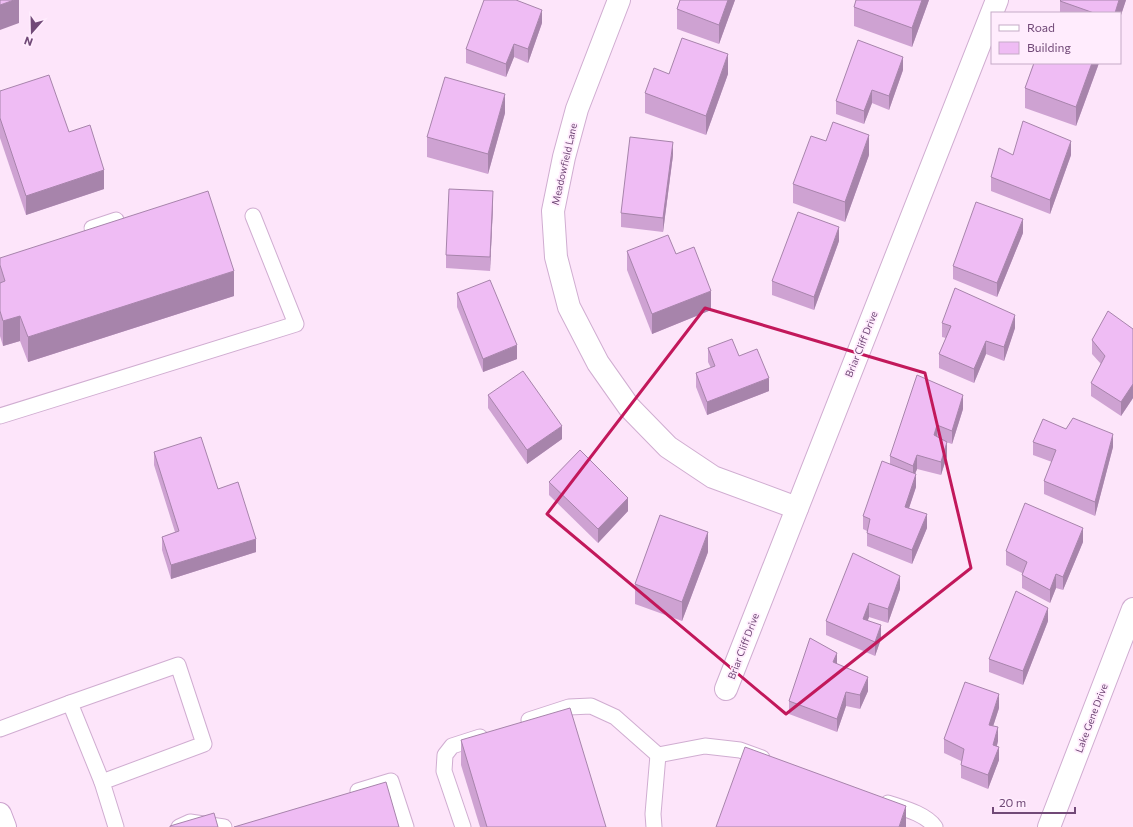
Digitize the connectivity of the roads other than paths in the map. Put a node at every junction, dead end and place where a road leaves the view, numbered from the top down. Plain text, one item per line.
1 (620, 0) edge
2 (997, 0) edge
3 (992, 12) edge
4 (991, 15) edge
5 (253, 216) dead end
6 (116, 220) edge
7 (80, 232) edge
8 (0, 416) edge
9 (797, 508) junction
10 (1133, 609) edge
11 (726, 689) dead end
12 (70, 703) junction
13 (518, 724) edge
14 (0, 729) edge
15 (496, 731) edge
16 (658, 755) junction
17 (777, 763) edge
18 (102, 782) junction
19 (346, 795) edge
20 (872, 797) edge
21 (0, 814) edge
22 (5, 827) edge
23 (116, 827) edge
24 (179, 827) edge
25 (224, 827) edge
26 (406, 827) edge
27 (463, 827) edge
28 (654, 827) edge
29 (935, 827) edge
30 (1049, 827) edge

1 - 9 street, Meadowfield Lane
2 - 3 street, Briar Cliff Drive
4 - 9 street, Briar Cliff Drive
5 - 8 lane
6 - 7 lane
9 - 11 street, Briar Cliff Drive
10 - 30 street, Lake Gene Drive
12 - 14 lane
12 - 18 lane
12 - 18 lane
13 - 16 lane
15 - 27 lane
16 - 17 lane
16 - 28 lane
18 - 23 lane
19 - 26 lane
20 - 29 lane
21 - 22 street
24 - 25 lane

